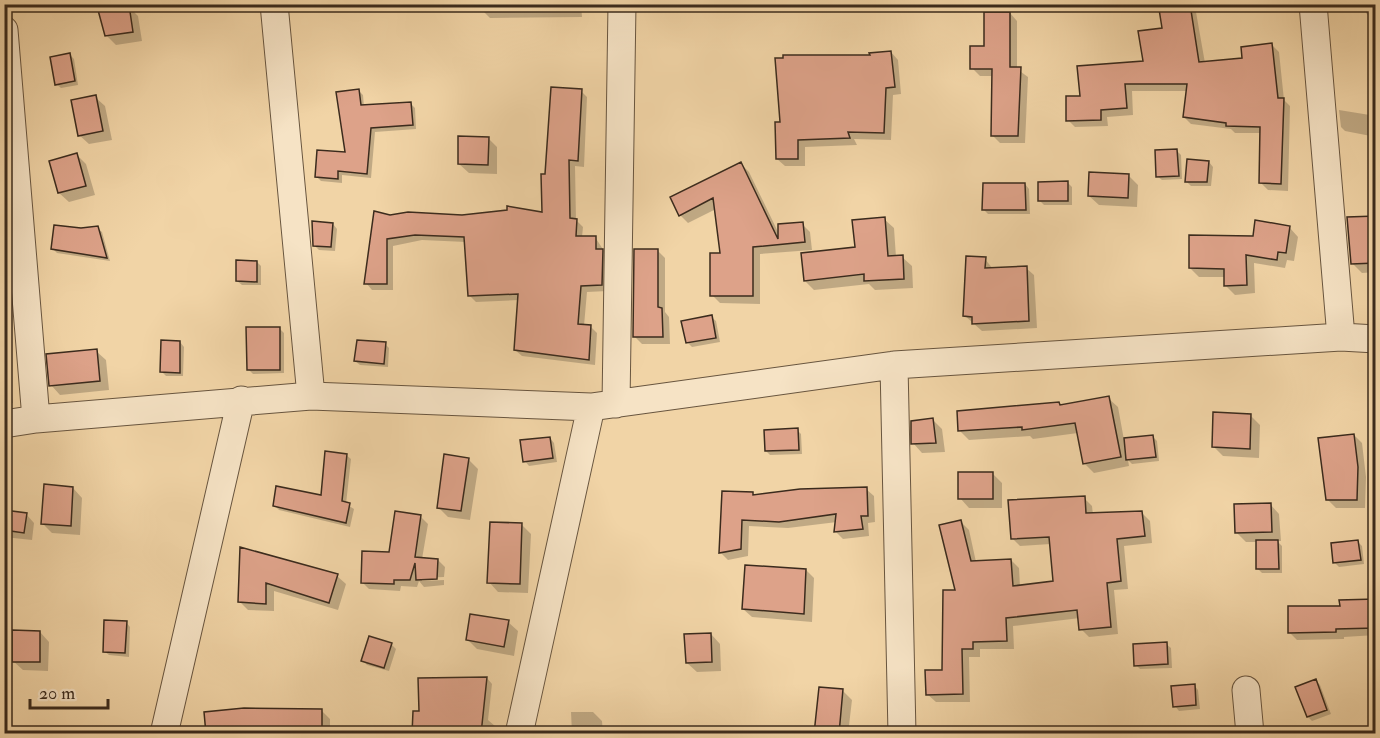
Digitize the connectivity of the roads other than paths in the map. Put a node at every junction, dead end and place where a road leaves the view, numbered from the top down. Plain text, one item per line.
1 (274, 4) edge
2 (622, 4) edge
3 (1314, 4) edge
4 (4, 30) edge
5 (1341, 337) junction
6 (1376, 339) edge
7 (894, 366) junction
8 (311, 396) junction
9 (241, 400) junction
10 (604, 406) junction
11 (36, 419) junction
12 (4, 424) edge
13 (1246, 690) dead end
14 (164, 734) edge
15 (519, 734) edge
16 (902, 734) edge
17 (1250, 734) edge

1 - 8 street
2 - 10 street
3 - 5 street
4 - 11 street
5 - 6 street
5 - 7 street
7 - 10 street
7 - 16 street
8 - 9 street
8 - 10 street
9 - 11 street
9 - 14 street
10 - 15 street
11 - 12 street
13 - 17 street

